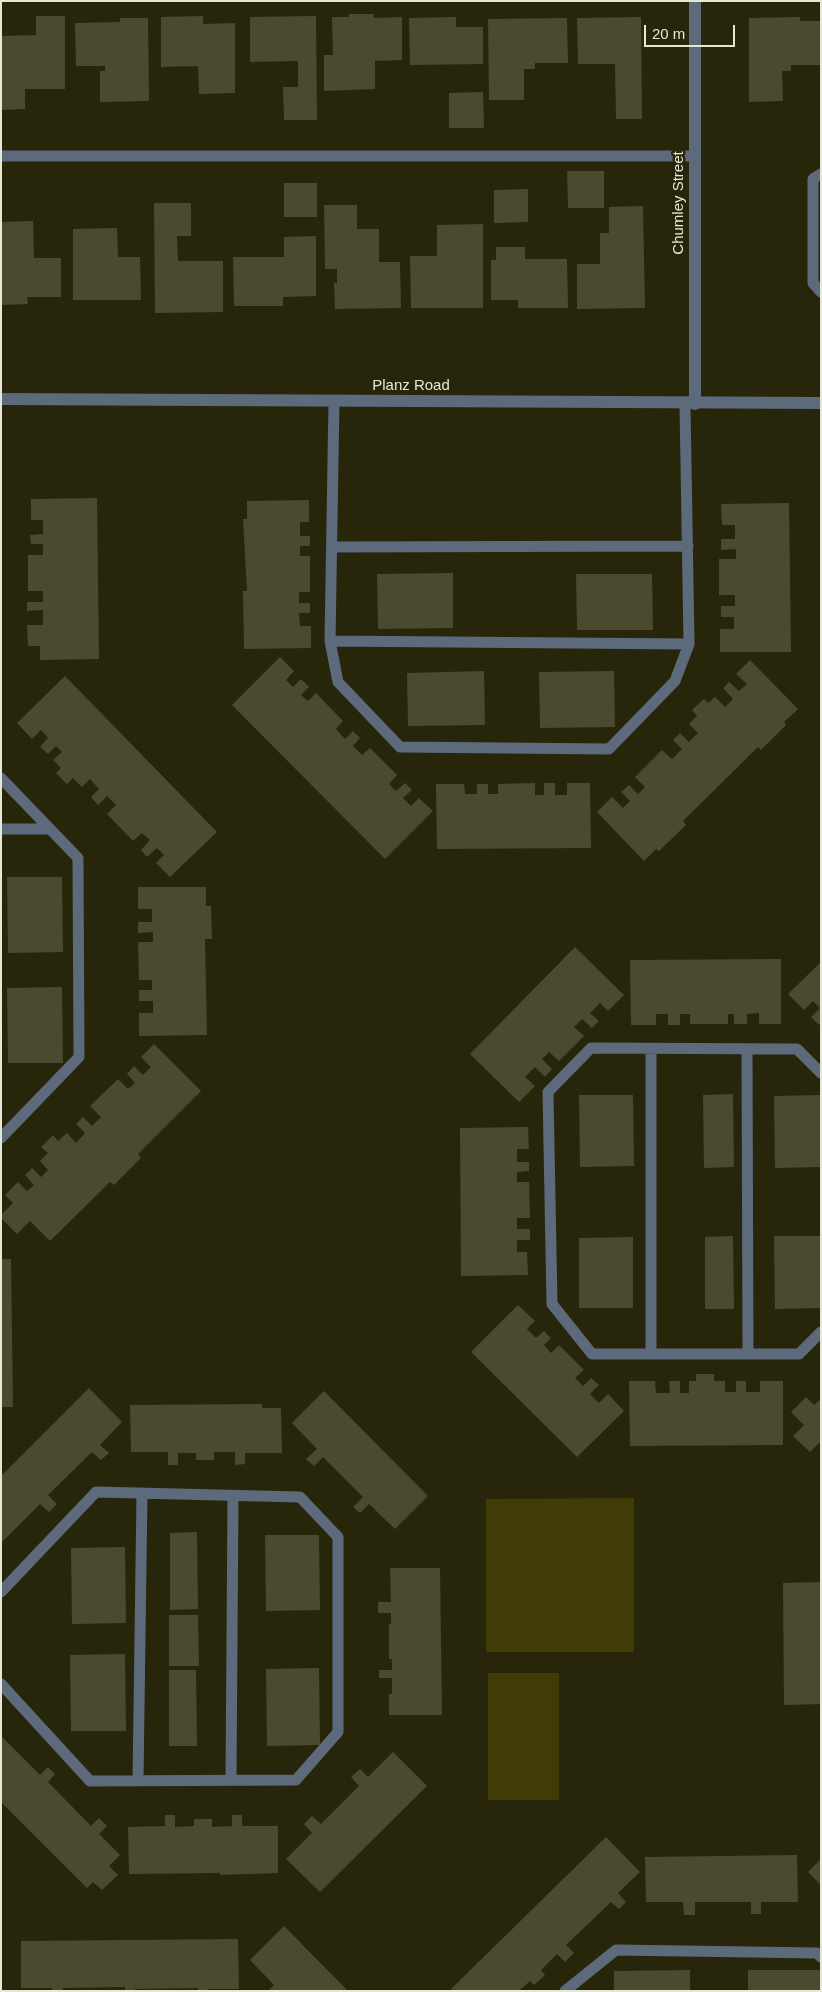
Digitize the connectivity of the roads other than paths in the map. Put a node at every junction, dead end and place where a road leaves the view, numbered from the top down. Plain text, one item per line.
1 (695, 1) edge
2 (1, 156) edge
3 (695, 156) junction
4 (821, 174) edge
5 (821, 292) edge
6 (1, 399) edge
7 (334, 401) junction
8 (821, 403) edge
9 (690, 404) junction
10 (688, 546) junction
11 (332, 547) junction
12 (330, 641) junction
13 (689, 644) junction
14 (1, 778) edge
15 (1, 829) edge
16 (50, 829) junction
17 (651, 1049) junction
18 (747, 1049) junction
19 (821, 1073) edge
20 (1, 1138) edge
21 (821, 1332) edge
22 (651, 1354) junction
23 (748, 1354) junction
24 (142, 1493) junction
25 (233, 1496) junction
26 (1, 1592) edge
27 (1, 1684) edge
28 (231, 1780) junction
29 (138, 1781) junction
30 (821, 1957) edge
31 (565, 1991) edge

1 - 3 street, Chumley Street
2 - 3 lane
3 - 9 street, Chumley Street
4 - 5 lane
6 - 7 street, Planz Road
7 - 9 street, Planz Road
7 - 11 lane
8 - 9 street, Planz Road
9 - 10 lane
10 - 11 lane
10 - 13 lane
11 - 12 lane
12 - 13 lane
12 - 13 lane
14 - 16 lane
15 - 16 lane
16 - 20 lane
17 - 18 lane
17 - 22 lane
17 - 22 lane
18 - 19 lane
18 - 23 lane
21 - 23 lane
22 - 23 lane
24 - 25 lane
24 - 26 lane
24 - 29 lane
25 - 28 lane
25 - 28 lane
27 - 29 lane
28 - 29 lane
30 - 31 lane

